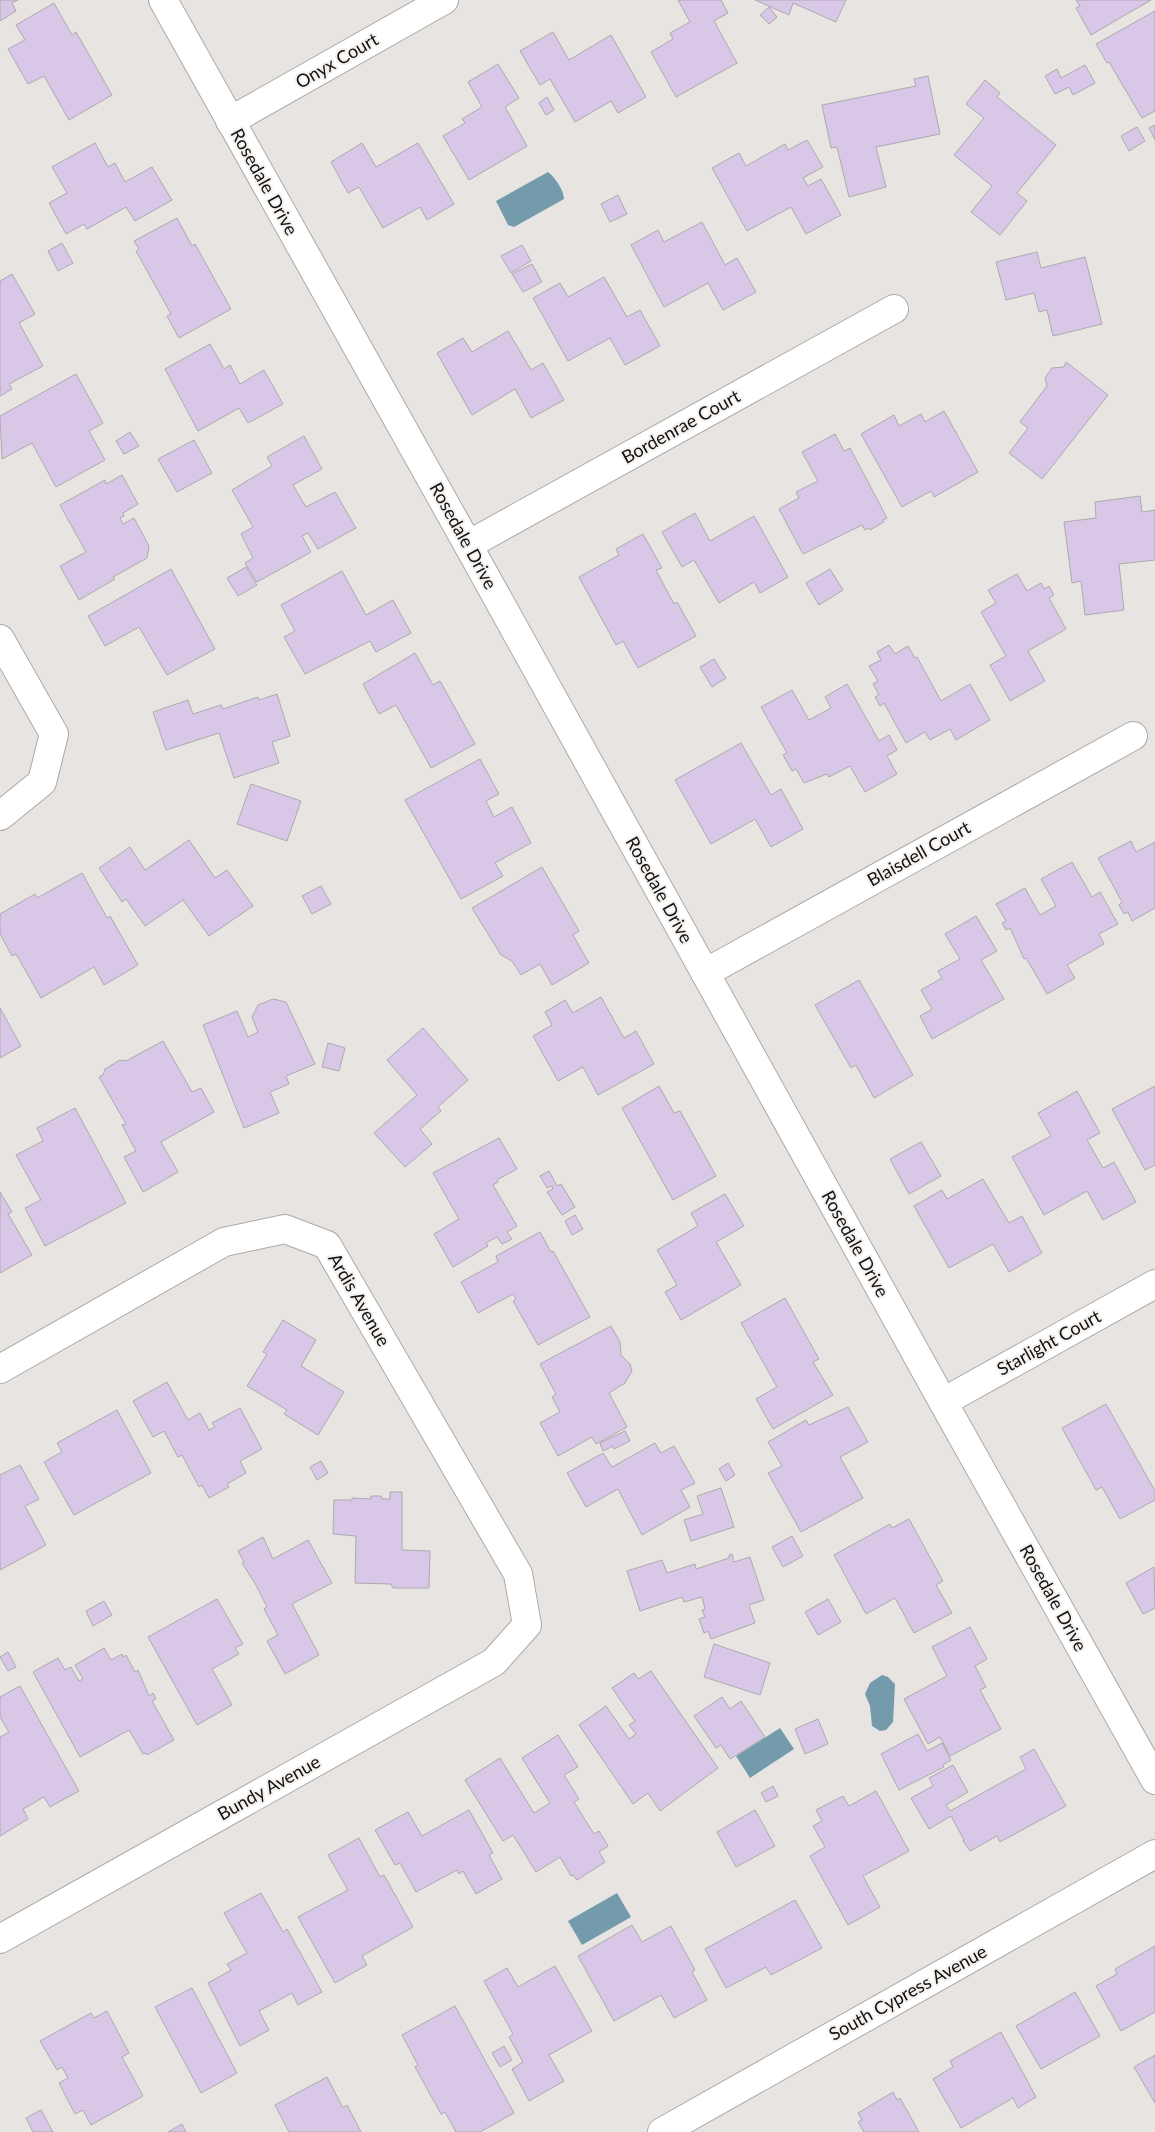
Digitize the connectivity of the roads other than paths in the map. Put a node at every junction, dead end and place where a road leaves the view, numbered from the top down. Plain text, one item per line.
1 (163, 0) edge
2 (444, 0) edge
3 (230, 121) junction
4 (894, 309) dead end
5 (468, 545) junction
6 (0, 639) edge
7 (1133, 736) dead end
8 (0, 816) edge
9 (705, 973) junction
10 (1155, 1284) edge
11 (0, 1370) edge
12 (942, 1402) junction
13 (527, 1625) joint
14 (1155, 1780) edge
15 (1155, 1854) edge
16 (0, 1939) edge
17 (662, 2132) edge

1 - 3 street, Rosedale Drive
2 - 3 street, Onyx Court
3 - 5 street, Rosedale Drive
4 - 5 street, Bordenrae Court
5 - 9 street, Rosedale Drive
6 - 8 street
7 - 9 street, Blaisdell Court
9 - 12 street, Rosedale Drive
10 - 12 street, Starlight Court
11 - 13 street, Ardis Avenue
12 - 14 street, Rosedale Drive
13 - 16 street, Bundy Avenue
15 - 17 street, South Cypress Avenue

